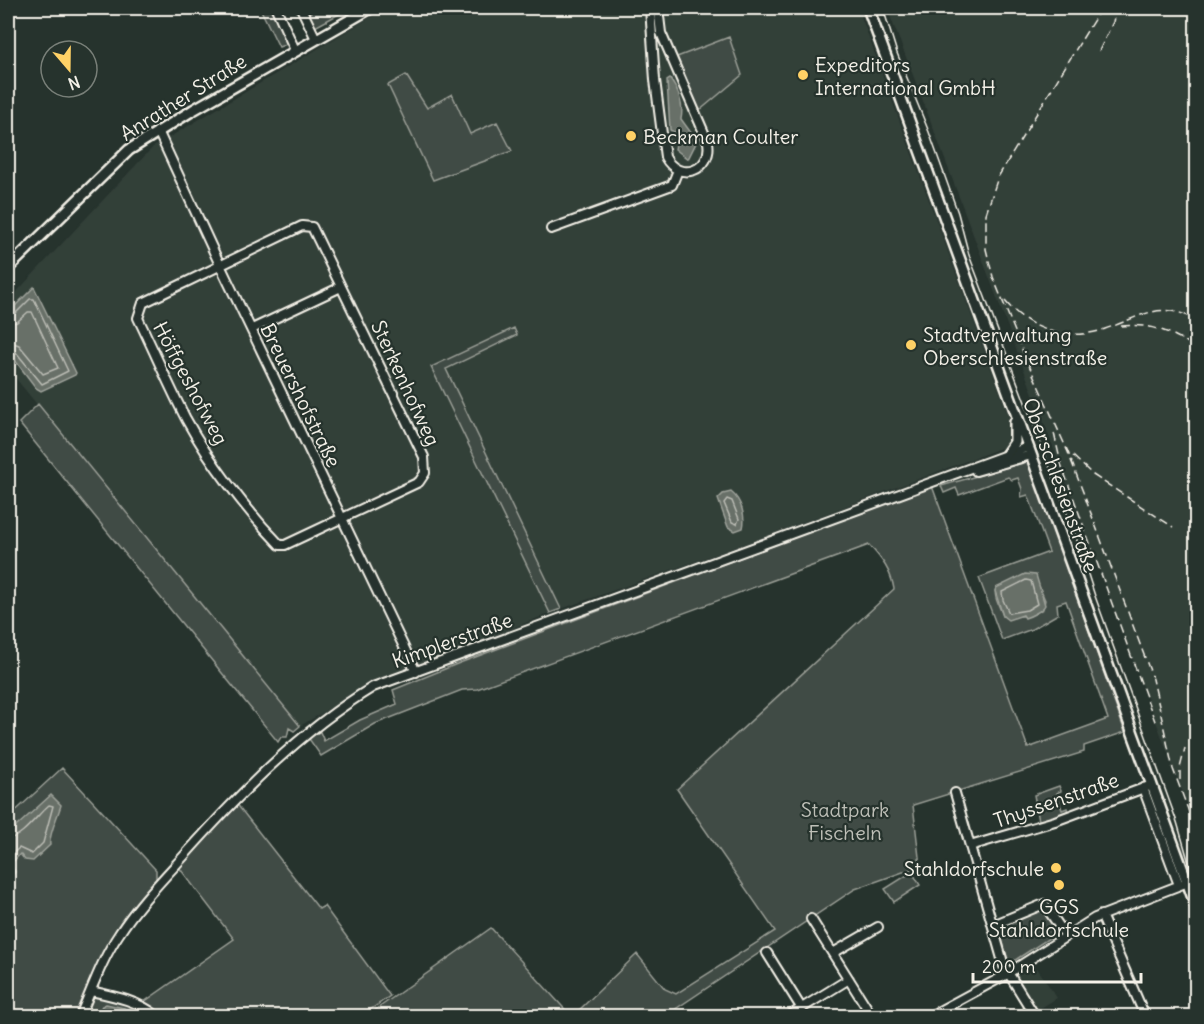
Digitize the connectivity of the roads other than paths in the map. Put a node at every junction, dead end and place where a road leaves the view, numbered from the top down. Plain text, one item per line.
1 (276, 8) edge
2 (301, 8) edge
3 (371, 8) edge
4 (650, 8) edge
5 (658, 8) edge
6 (868, 8) edge
7 (316, 39) junction
8 (295, 50) junction
9 (158, 131) junction
10 (678, 170) junction
11 (551, 229) dead end
12 (220, 266) junction
13 (8, 268) edge
14 (341, 287) junction
15 (252, 329) junction
16 (1014, 408) junction
17 (1029, 451) junction
18 (1006, 455) junction
19 (936, 480) junction
20 (342, 518) junction
21 (416, 672) junction
22 (1147, 787) junction
23 (955, 793) dead end
24 (970, 846) junction
25 (1184, 884) junction
26 (1197, 906) edge
27 (1101, 915) junction
28 (812, 919) dead end
29 (993, 925) junction
30 (878, 927) dead end
31 (1066, 936) junction
32 (767, 953) dead end
33 (832, 953) junction
34 (1008, 973) junction
35 (849, 979) junction
36 (91, 991) junction
37 (802, 1009) junction
38 (80, 1017) edge
39 (157, 1017) edge
40 (789, 1017) edge
41 (872, 1017) edge
42 (930, 1017) edge
43 (1035, 1017) edge
44 (1145, 1017) edge

1 - 8 street
2 - 7 street
3 - 7 main road, Anrather Straße
4 - 10 street
5 - 10 street
6 - 16 main road, Oberschlesienstraße
7 - 8 main road, Anrather Straße
8 - 9 main road, Anrather Straße
9 - 12 street, Breuershofstraße
9 - 13 main road, Anrather Straße
10 - 11 street
12 - 14 street, Sterkenhofweg
12 - 15 street, Breuershofstraße
12 - 20 street, Höffgeshofweg
14 - 15 street
14 - 20 street, Sterkenhofweg
15 - 20 street, Breuershofstraße
16 - 17 main road, Oberschlesienstraße
16 - 18 main road
17 - 18 street, Kimplerstraße
17 - 19 street, Kimplerstraße
17 - 22 main road, Oberschlesienstraße
18 - 19 street, Kimplerstraße
19 - 21 street, Kimplerstraße
20 - 21 street, Breuershofstraße
21 - 36 street, Kimplerstraße
22 - 24 street, Thyssenstraße
22 - 25 main road, Oberschlesienstraße
23 - 24 street
24 - 29 street
25 - 26 main road, Oberschlesienstraße
25 - 27 street
27 - 31 street
27 - 44 street
28 - 33 street
29 - 31 street
29 - 34 street
30 - 33 street
31 - 34 street
32 - 37 street
33 - 35 street
34 - 42 street
34 - 43 street
35 - 37 street
35 - 41 street
36 - 38 street, Kimplerstraße
36 - 39 street
37 - 40 street

